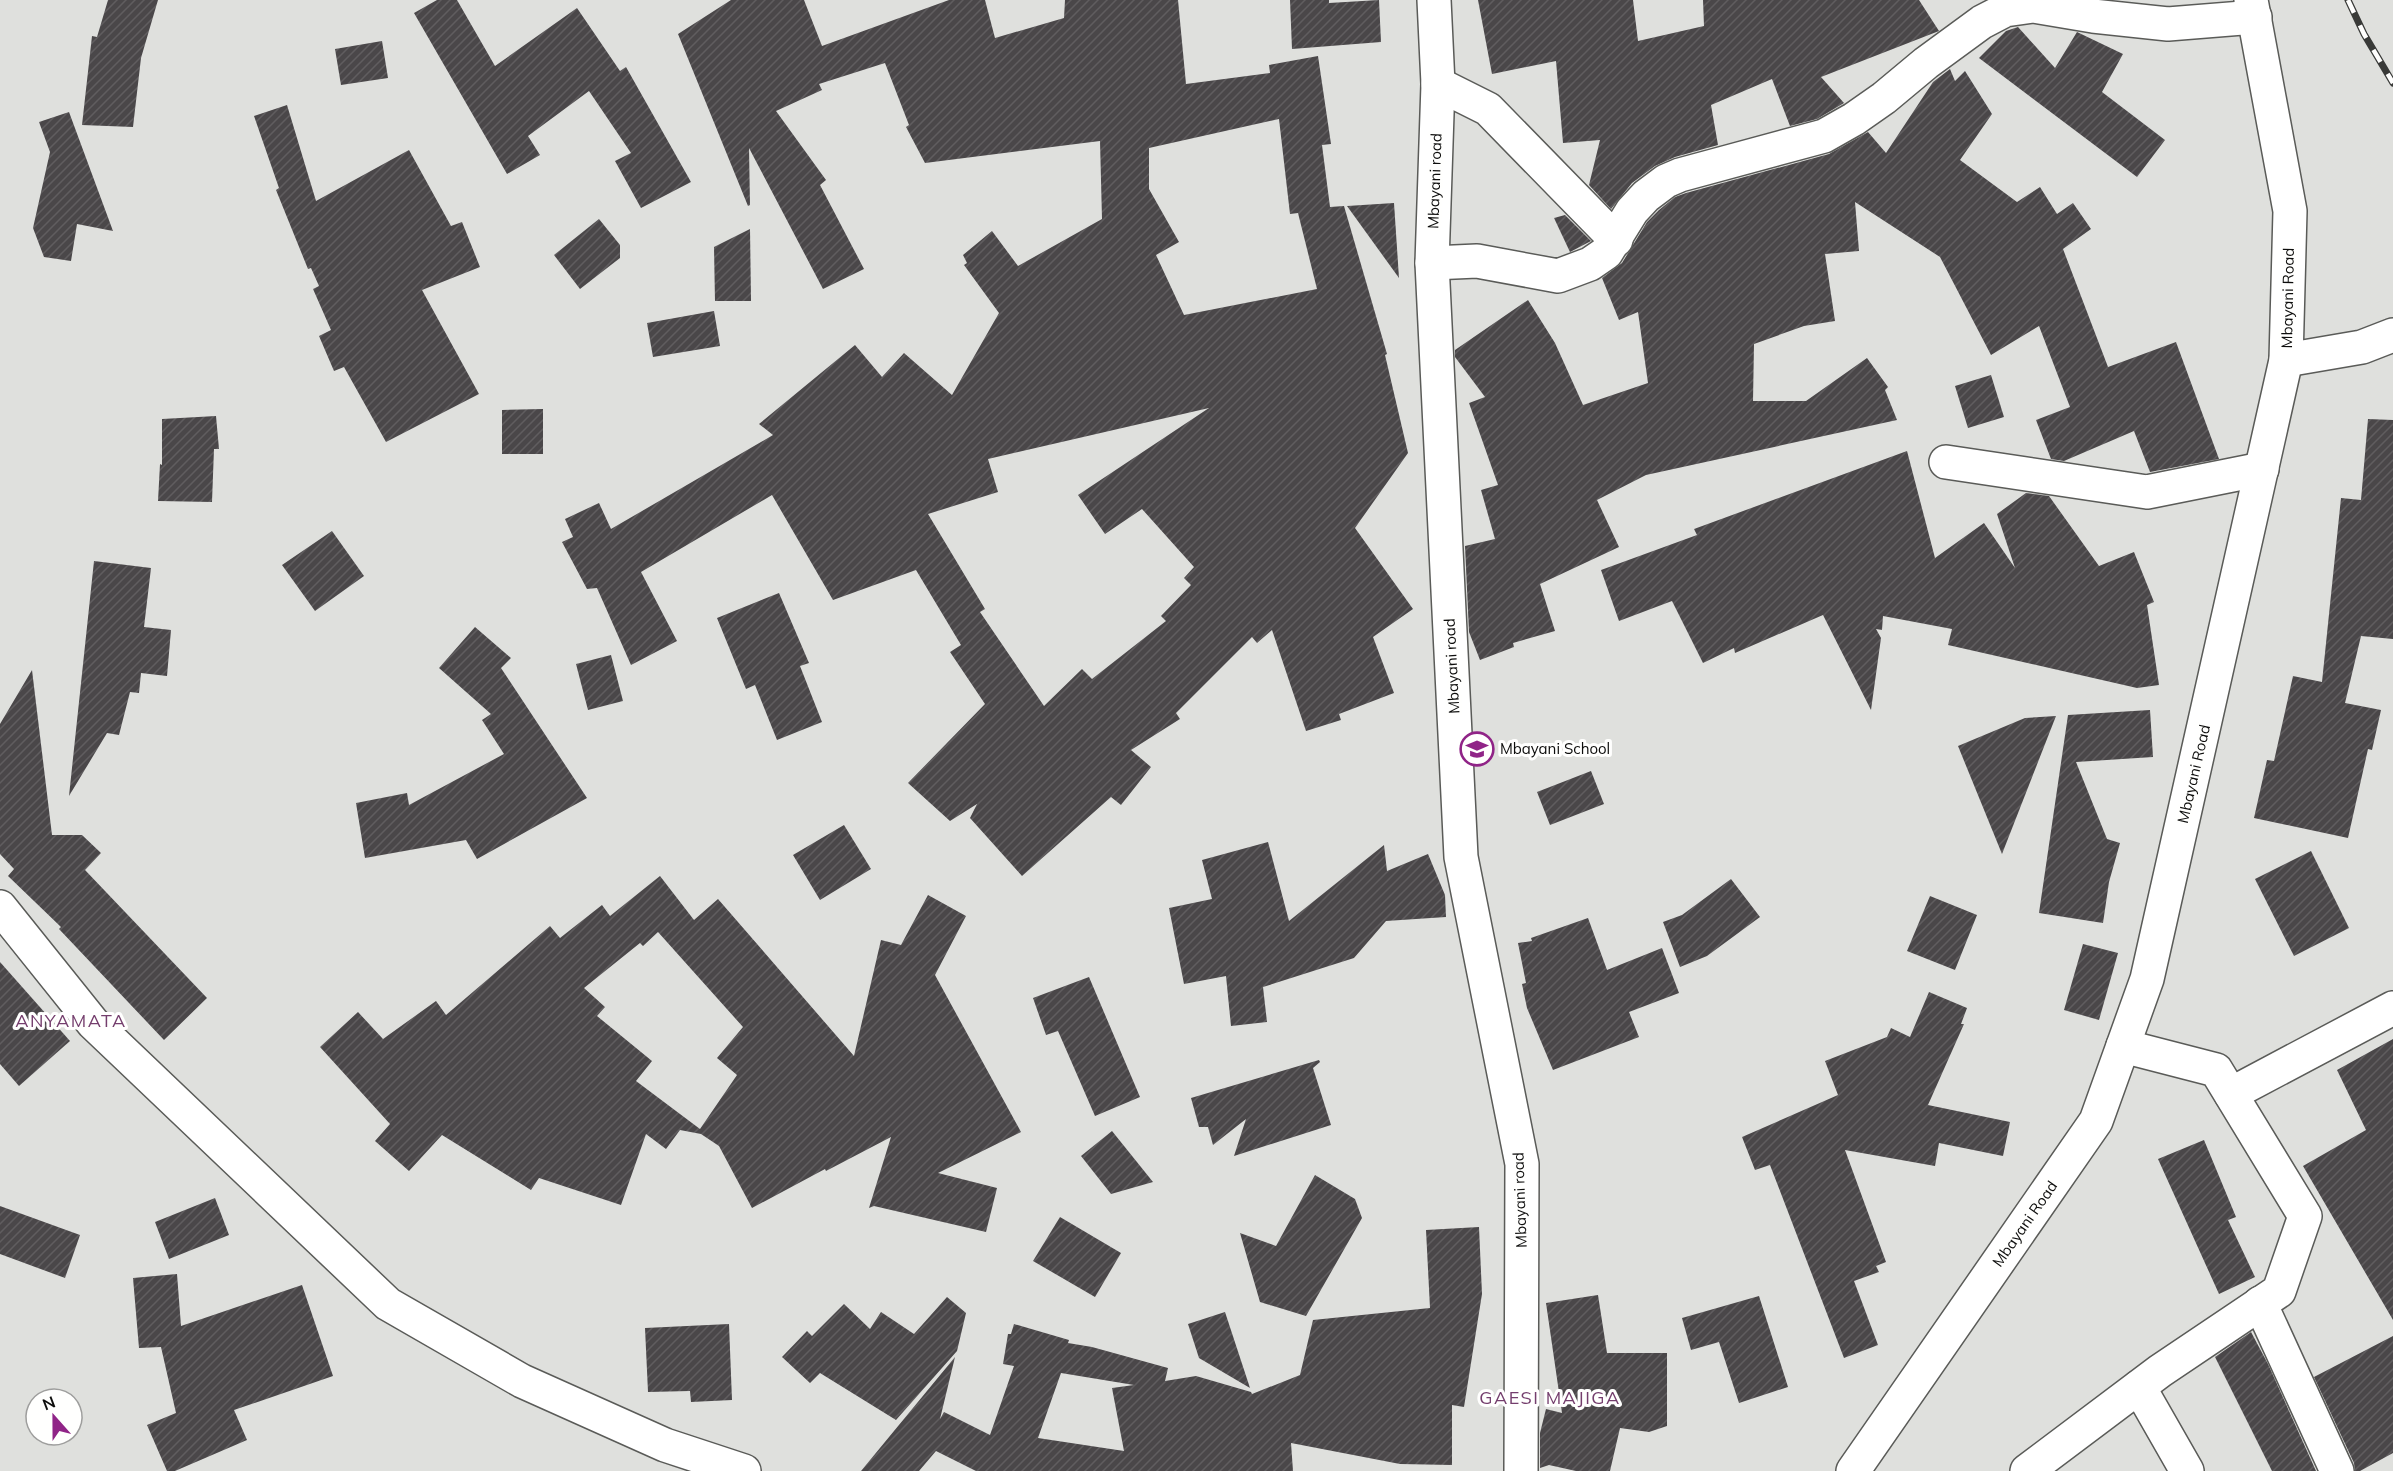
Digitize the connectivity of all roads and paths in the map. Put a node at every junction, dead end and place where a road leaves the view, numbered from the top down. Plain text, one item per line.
1 (1434, 0) edge
2 (2253, 8) edge
3 (1438, 84) junction
4 (1616, 240) junction
5 (1432, 263) junction
6 (2393, 335) edge
7 (2286, 360) junction
8 (1946, 462) dead end
9 (2262, 469) junction
10 (0, 907) edge
11 (2393, 1008) edge
12 (2123, 1046) junction
13 (2230, 1094) junction
14 (2260, 1303) junction
15 (2139, 1387) junction
16 (2061, 1461) edge
17 (744, 1471) edge
18 (1521, 1471) edge
19 (1853, 1471) edge
20 (2027, 1471) edge
21 (2187, 1471) edge
22 (2337, 1471) edge

1 - 3 street, Mbayani road
2 - 4 street
2 - 7 street, Mbayani Road
3 - 4 street
3 - 5 street, Mbayani road
4 - 5 street
5 - 18 street, Mbayani road
6 - 7 street
7 - 9 street, Mbayani Road
8 - 9 street
9 - 12 street, Mbayani Road
10 - 17 street
11 - 13 street
12 - 13 street
12 - 19 street, Mbayani Road
13 - 14 street
14 - 15 street
14 - 22 street
15 - 16 street
15 - 21 street
16 - 20 street

